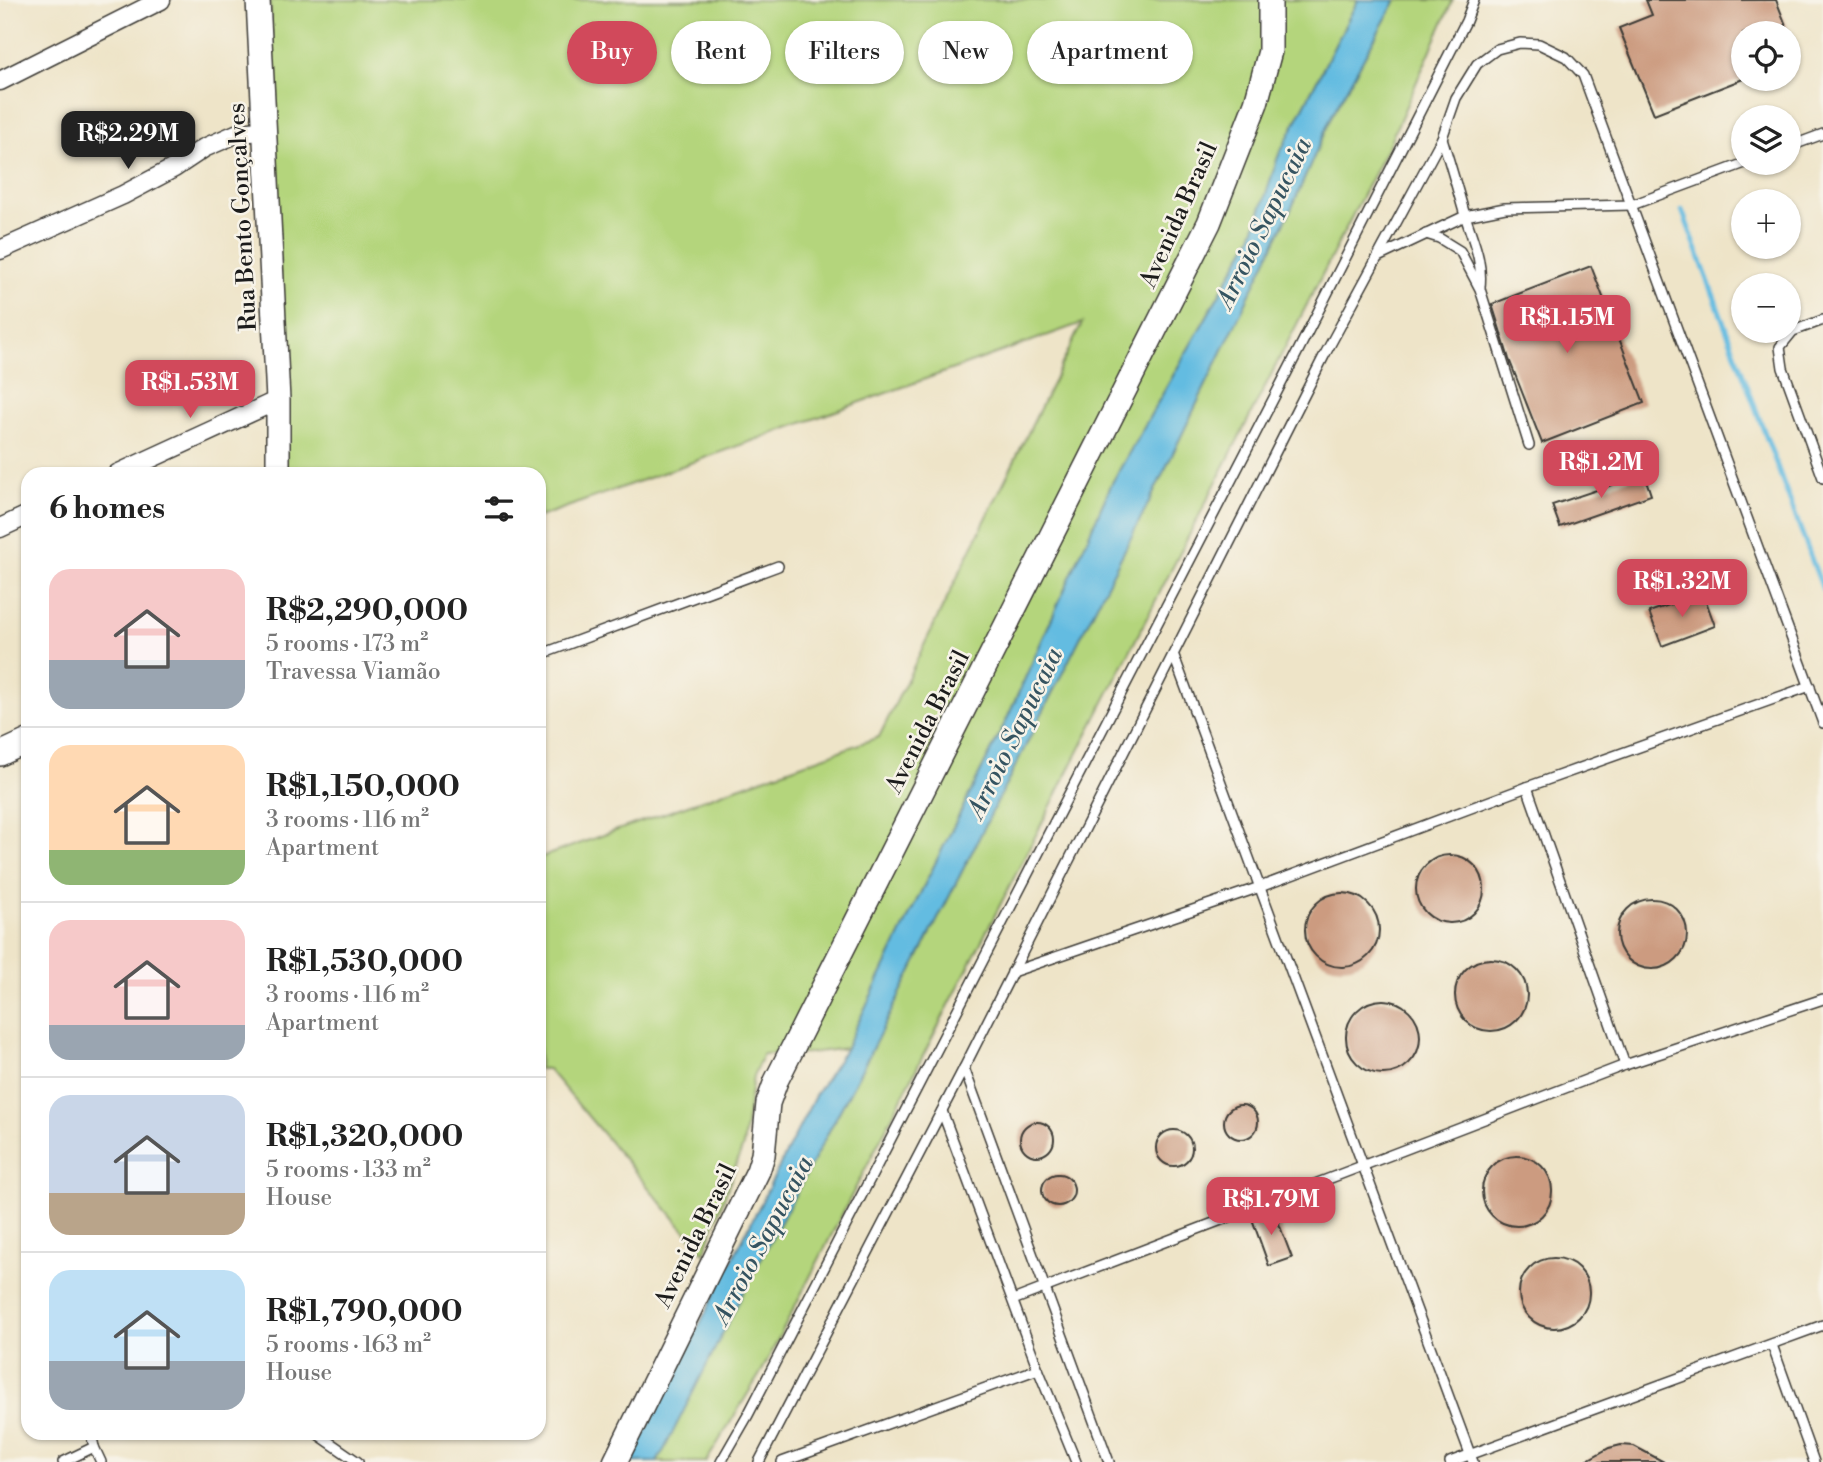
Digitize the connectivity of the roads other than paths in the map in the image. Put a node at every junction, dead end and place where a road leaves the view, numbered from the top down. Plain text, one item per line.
1 (161, 0) edge
2 (258, 0) edge
3 (1270, 0) edge
4 (1474, 0) edge
5 (0, 81) edge
6 (265, 130) junction
7 (1823, 134) edge
8 (1443, 138) junction
9 (1801, 142) edge
10 (1731, 168) edge
11 (1632, 205) junction
12 (1465, 216) junction
13 (1426, 234) junction
14 (0, 250) edge
15 (1377, 258) junction
16 (1480, 289) junction
17 (1823, 320) edge
18 (278, 400) junction
19 (1529, 444) dead end
20 (1820, 463) edge
21 (132, 467) edge
22 (278, 467) edge
23 (1823, 478) edge
24 (21, 518) edge
25 (0, 528) edge
26 (778, 566) dead end
27 (546, 652) edge
28 (1174, 656) junction
29 (1810, 686) junction
30 (1823, 723) edge
31 (21, 744) edge
32 (0, 754) edge
33 (1527, 787) junction
34 (1259, 887) junction
35 (1012, 972) junction
36 (1823, 999) edge
37 (1625, 1065) junction
38 (964, 1068) junction
39 (942, 1111) junction
40 (1364, 1165) junction
41 (1046, 1287) junction
42 (1013, 1300) junction
43 (1823, 1325) edge
44 (1772, 1345) junction
45 (1038, 1369) junction
46 (92, 1440) edge
47 (326, 1440) edge
48 (94, 1447) junction
49 (1472, 1458) edge
50 (63, 1462) edge
51 (101, 1462) edge
52 (359, 1462) edge
53 (615, 1462) edge
54 (721, 1462) edge
55 (759, 1462) edge
56 (782, 1462) edge
57 (1076, 1462) edge
58 (1109, 1462) edge
59 (1450, 1462) edge
60 (1814, 1462) edge

1 - 5 street
2 - 6 main road, Rua Bento Gonçalves
3 - 53 main road, Avenida Brasil
4 - 54 lane
6 - 14 street
6 - 18 main road, Rua Bento Gonçalves
7 - 9 lane
8 - 11 lane
8 - 12 lane
8 - 15 lane
10 - 11 lane
11 - 12 lane
11 - 29 lane
12 - 13 lane
12 - 16 lane
13 - 15 lane
13 - 16 lane
15 - 28 lane
16 - 19 lane
17 - 20 lane
18 - 21 street
18 - 22 main road, Rua Bento Gonçalves
20 - 23 lane
24 - 25 street
26 - 27 lane
28 - 34 lane
28 - 35 lane
29 - 30 lane
29 - 33 lane
31 - 32 main road
33 - 34 lane
33 - 37 lane
34 - 35 lane
34 - 40 lane
35 - 38 lane
36 - 37 lane
37 - 40 lane
38 - 39 lane
38 - 41 lane
39 - 42 lane
39 - 55 lane
40 - 41 lane
40 - 49 lane
41 - 42 lane
41 - 58 lane
42 - 45 lane
43 - 44 lane
44 - 49 lane
44 - 60 lane
45 - 56 lane
45 - 57 lane
46 - 48 lane
47 - 52 lane
48 - 50 lane
48 - 51 lane
49 - 59 lane

